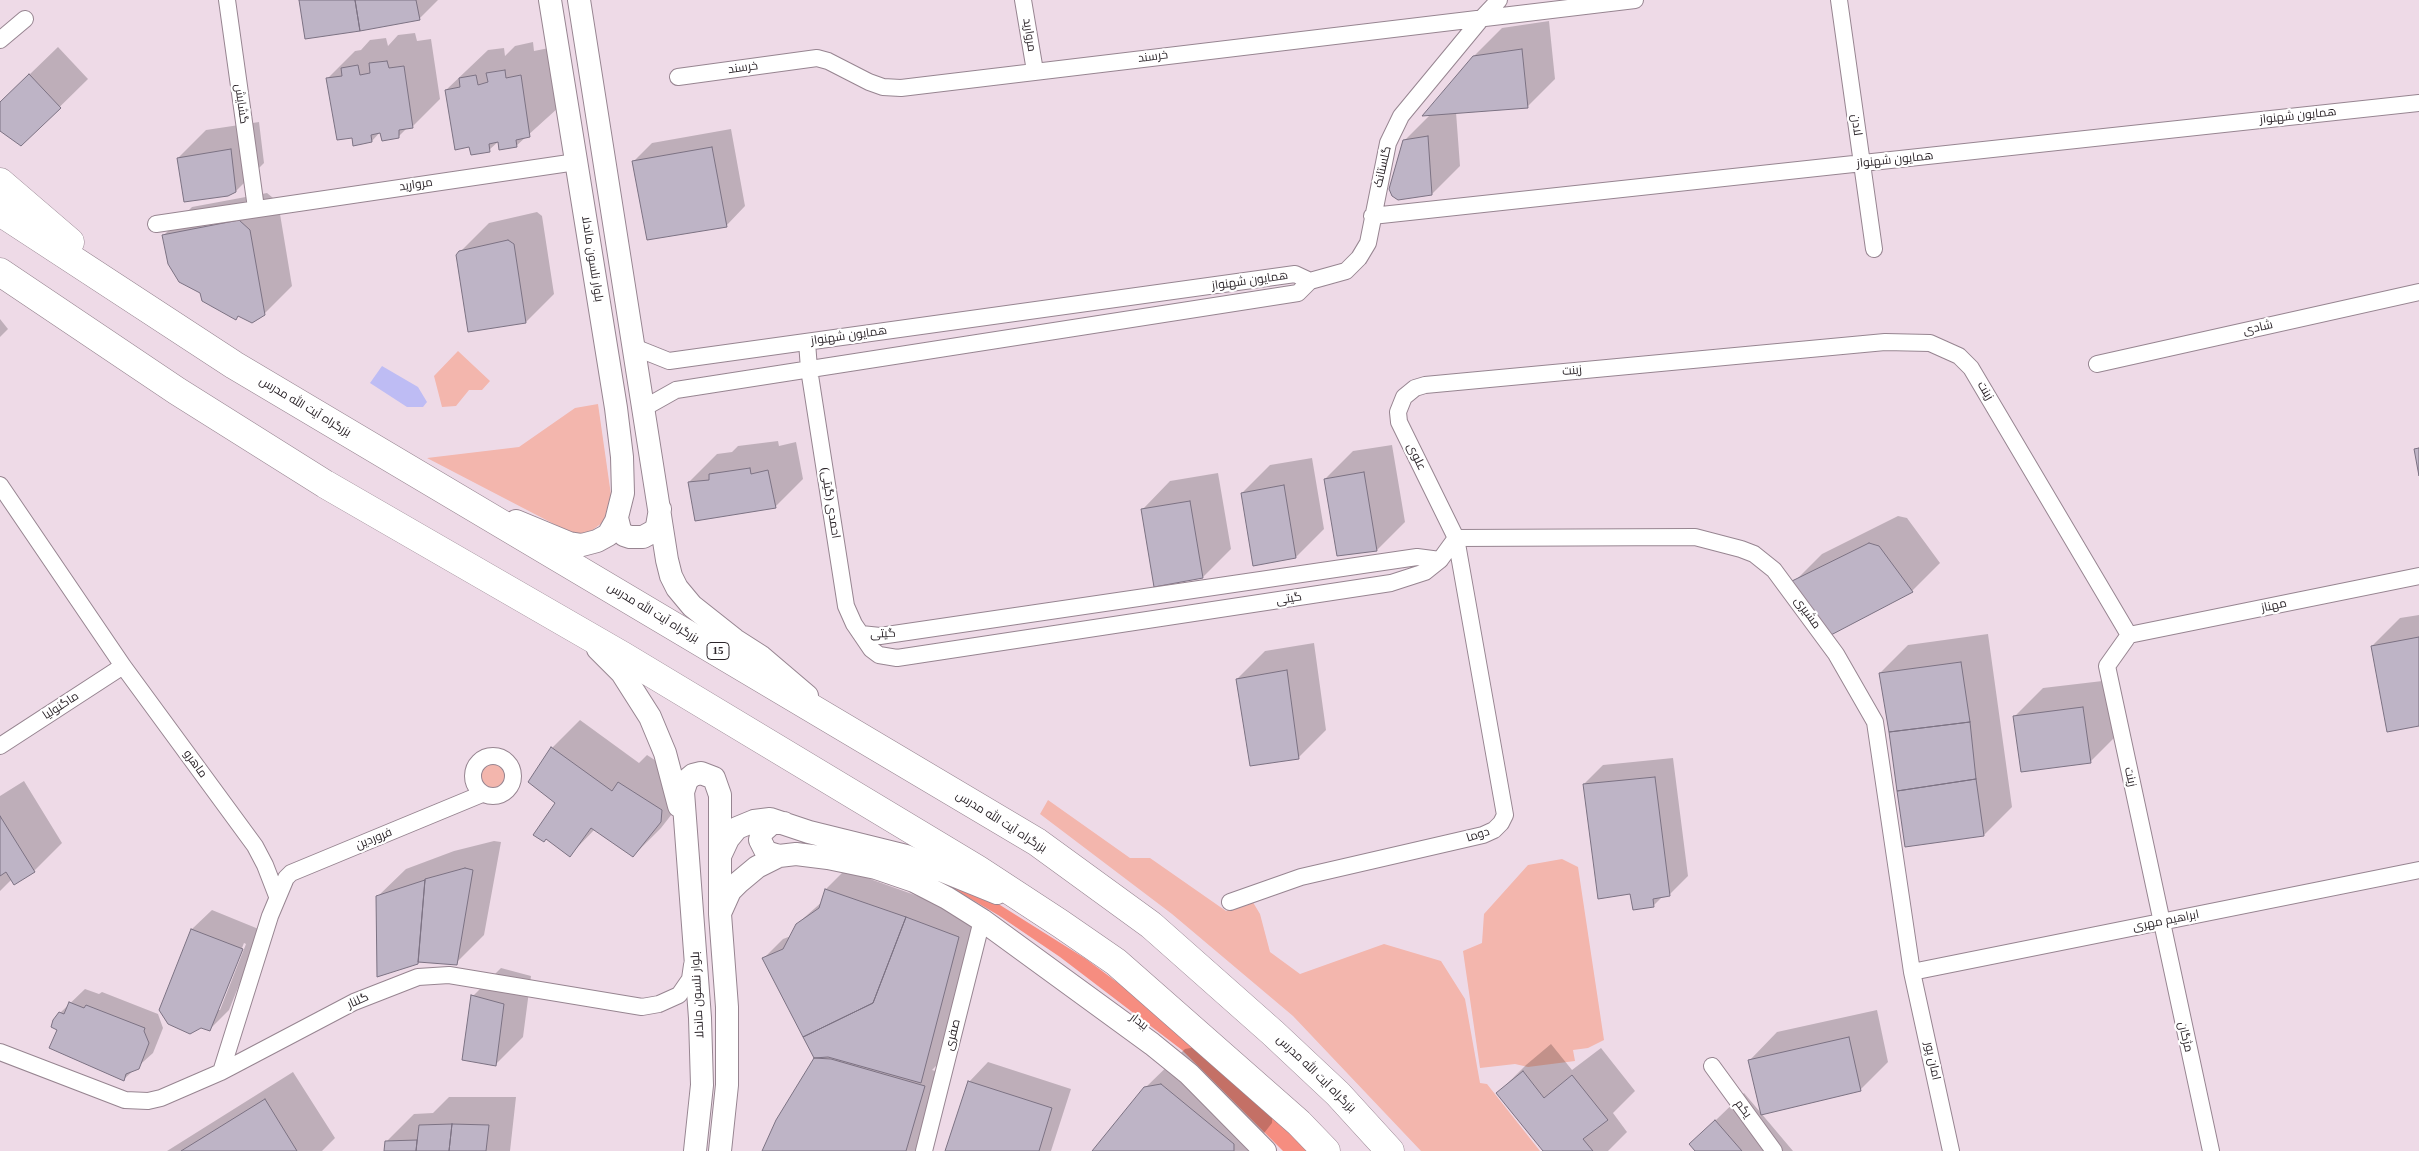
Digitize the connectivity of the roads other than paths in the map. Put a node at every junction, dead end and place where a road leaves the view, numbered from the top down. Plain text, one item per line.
1 (227, 0) edge
2 (550, 0) edge
3 (579, 0) edge
4 (1023, 0) edge
5 (1499, 0) edge
6 (1635, 0) edge
7 (1839, 0) edge
8 (1482, 18) junction
9 (24, 19) dead end
10 (0, 40) edge
11 (1035, 71) junction
12 (678, 77) dead end
13 (2419, 104) edge
14 (576, 162) junction
15 (1862, 164) junction
16 (0, 182) edge
17 (256, 208) junction
18 (0, 212) edge
19 (1372, 216) junction
20 (156, 224) dead end
21 (1874, 249) dead end
22 (0, 272) edge
23 (1303, 277) junction
24 (2419, 292) edge
25 (0, 295) edge
26 (134, 300) junction
27 (807, 342) junction
28 (106, 345) junction
29 (634, 347) junction
30 (2097, 364) dead end
31 (809, 369) junction
32 (1425, 385) joint
33 (644, 408) junction
34 (0, 485) edge
35 (459, 498) junction
36 (660, 508) junction
37 (617, 518) junction
38 (1456, 538) junction
39 (1440, 560) junction
40 (2419, 576) edge
41 (573, 626) junction
42 (861, 634) junction
43 (2129, 635) junction
44 (123, 666) junction
45 (824, 714) junction
46 (0, 746) edge
47 (482, 794) dead end
48 (784, 823) junction
49 (686, 839) junction
50 (779, 856) junction
51 (720, 858) junction
52 (2419, 870) edge
53 (277, 896) junction
54 (1230, 902) dead end
55 (720, 914) junction
56 (982, 920) junction
57 (2160, 922) junction
58 (1061, 924) junction
59 (694, 940) junction
60 (1912, 972) junction
61 (0, 1052) edge
62 (1712, 1066) dead end
63 (221, 1072) junction
64 (695, 1151) edge
65 (720, 1151) edge
66 (924, 1151) edge
67 (1265, 1151) edge
68 (1278, 1151) edge
69 (1326, 1151) edge
70 (1390, 1151) edge
71 (1774, 1151) edge
72 (1951, 1151) edge
73 (2210, 1151) edge

1 - 17 street, گشایش
2 - 14 main road, بلوار نلسون ماندلا
3 - 29 main road
4 - 11 street, مروارید
5 - 8 street, گلستانک
6 - 8 street, خرسند
7 - 15 street, لادن
8 - 11 street, خرسند
8 - 19 street, گلستانک
9 - 10 street
11 - 12 street, خرسند
13 - 15 street, همایون شهنواز
14 - 17 street, مروارید
14 - 37 main road, بلوار نلسون ماندلا
15 - 19 street, همایون شهنواز
15 - 21 street, لادن
16 - 26 highway
17 - 20 street, مروارید
18 - 26 highway, بزرگراه آیت الله مدرس / 15
19 - 23 street, گلستانک
22 - 28 highway
23 - 27 street, همایون شهنواز
23 - 31 street, همایون شهنواز
24 - 30 street, شادی
25 - 28 highway
26 - 35 highway, بزرگراه آیت الله مدرس / 15
27 - 29 street, همایون شهنواز
27 - 31 street
28 - 41 highway
29 - 33 main road
31 - 33 street, همایون شهنواز
31 - 42 street, احمدی (گیتی)
32 - 38 street, علوی
32 - 43 street, زینت
33 - 36 main road
34 - 44 street, ماهرو
35 - 37 main road
35 - 45 highway, بزرگراه آیت الله مدرس / 15
36 - 37 main road
36 - 45 main road
38 - 39 street, گیتی
38 - 54 street, دوما
38 - 60 street, مشیری
39 - 42 street, گیتی
39 - 42 street, گیتی
40 - 43 street, مهناز
41 - 49 main road
41 - 58 highway
43 - 57 street, زینت
44 - 46 street, ماگنولیا
44 - 53 street, ماهرو
45 - 70 highway, بزرگراه آیت الله مدرس / 15
47 - 53 street, فروردین
48 - 50 main road
48 - 51 main road
48 - 58 main road
49 - 51 main road
49 - 59 main road, بلوار نلسون ماندلا
50 - 55 main road
50 - 56 main road, بیدار
51 - 55 main road
52 - 57 street, ابراهیم مهری
53 - 63 street
55 - 65 main road
56 - 66 street, صفری
56 - 67 main road, بیدار
56 - 68 main road, بیدار
57 - 60 street, ابراهیم مهری
57 - 73 street, مژگان
58 - 69 highway
59 - 63 street, گلنار
59 - 64 main road, بلوار نلسون ماندلا
60 - 72 street, امان پور
61 - 63 street, گلنار
62 - 71 street, یکم

